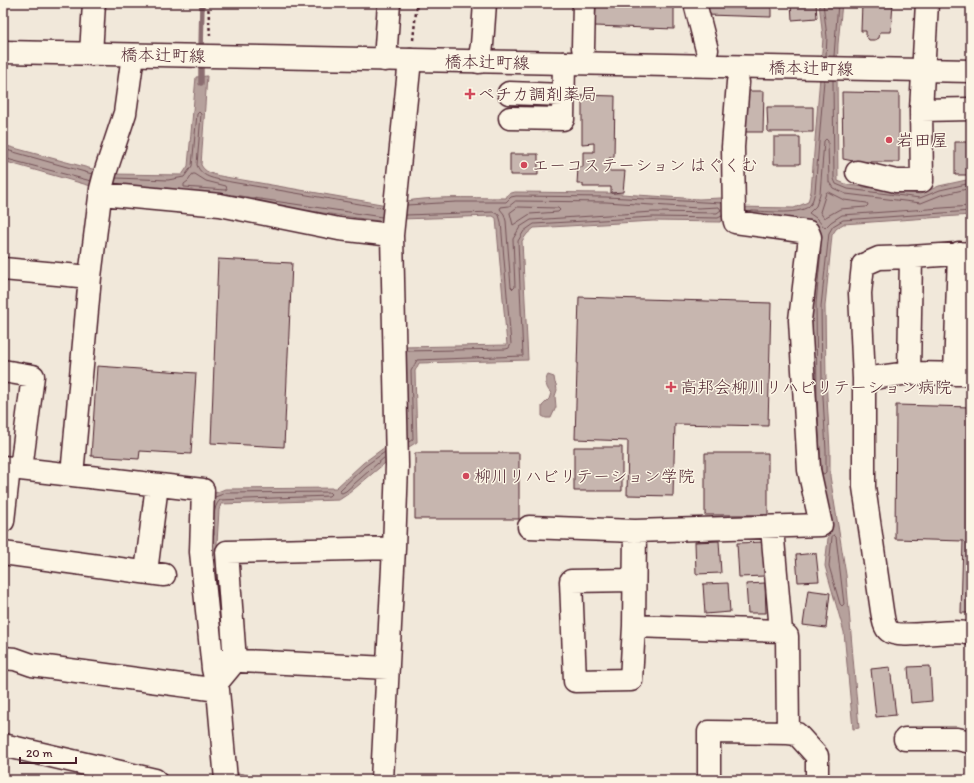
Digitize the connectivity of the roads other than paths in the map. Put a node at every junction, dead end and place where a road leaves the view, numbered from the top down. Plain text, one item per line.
1 (94, 3) edge
2 (389, 3) edge
3 (485, 3) edge
4 (584, 3) edge
5 (695, 3) edge
6 (927, 3) edge
7 (583, 48) dead end
8 (707, 50) dead end
9 (3, 52) edge
10 (412, 52) junction
11 (91, 54) junction
12 (133, 55) junction
13 (386, 60) junction
14 (479, 62) junction
15 (564, 63) junction
16 (924, 70) junction
17 (971, 71) edge
18 (738, 82) dead end
19 (509, 93) dead end
20 (563, 95) junction
21 (971, 109) edge
22 (921, 110) junction
23 (510, 118) dead end
24 (857, 172) dead end
25 (103, 185) junction
26 (393, 229) junction
27 (965, 253) edge
28 (911, 257) junction
29 (3, 269) edge
30 (90, 278) junction
31 (3, 371) edge
32 (908, 373) junction
33 (963, 374) edge
34 (864, 379) junction
35 (11, 468) edge
36 (72, 475) junction
37 (157, 485) junction
38 (3, 521) edge
39 (529, 528) dead end
40 (772, 528) junction
41 (635, 531) junction
42 (394, 548) junction
43 (3, 554) edge
44 (634, 580) junction
45 (634, 626) junction
46 (781, 631) junction
47 (971, 634) edge
48 (3, 658) edge
49 (212, 660) junction
50 (236, 661) junction
51 (388, 668) junction
52 (217, 687) junction
53 (788, 733) junction
54 (905, 739) dead end
55 (971, 742) edge
56 (3, 745) edge
57 (79, 771) edge
58 (155, 780) edge
59 (226, 780) edge
60 (382, 780) edge
61 (709, 780) edge
62 (817, 780) edge

1 - 11 street
2 - 13 street
3 - 14 street
4 - 7 street
5 - 8 street
6 - 16 street
9 - 11 street, 橋本辻町線
10 - 13 street, 橋本辻町線
10 - 14 street, 橋本辻町線
10 - 26 street
11 - 12 street, 橋本辻町線
12 - 13 street, 橋本辻町線
12 - 25 street
14 - 15 street, 橋本辻町線
15 - 16 street, 橋本辻町線
15 - 20 street
16 - 17 street, 橋本辻町線
16 - 22 street
18 - 40 street
19 - 20 street
20 - 23 street
21 - 22 street
22 - 24 street
25 - 26 street
25 - 30 street
26 - 42 street
27 - 28 street
27 - 33 street
28 - 32 street
28 - 34 street
29 - 30 street
30 - 36 street
31 - 35 street
32 - 33 street
32 - 34 street
34 - 47 street
35 - 36 street
35 - 38 street
36 - 37 street
37 - 43 street
37 - 49 street
39 - 41 street
40 - 41 street
40 - 46 street
41 - 44 street
42 - 50 street
42 - 51 street
44 - 45 street
44 - 45 street
45 - 46 street
46 - 53 street
48 - 52 street
49 - 50 street
49 - 52 street
50 - 51 street
50 - 52 street
51 - 60 street
52 - 59 street
53 - 61 street
53 - 62 street
54 - 55 street
56 - 57 street
57 - 58 street

